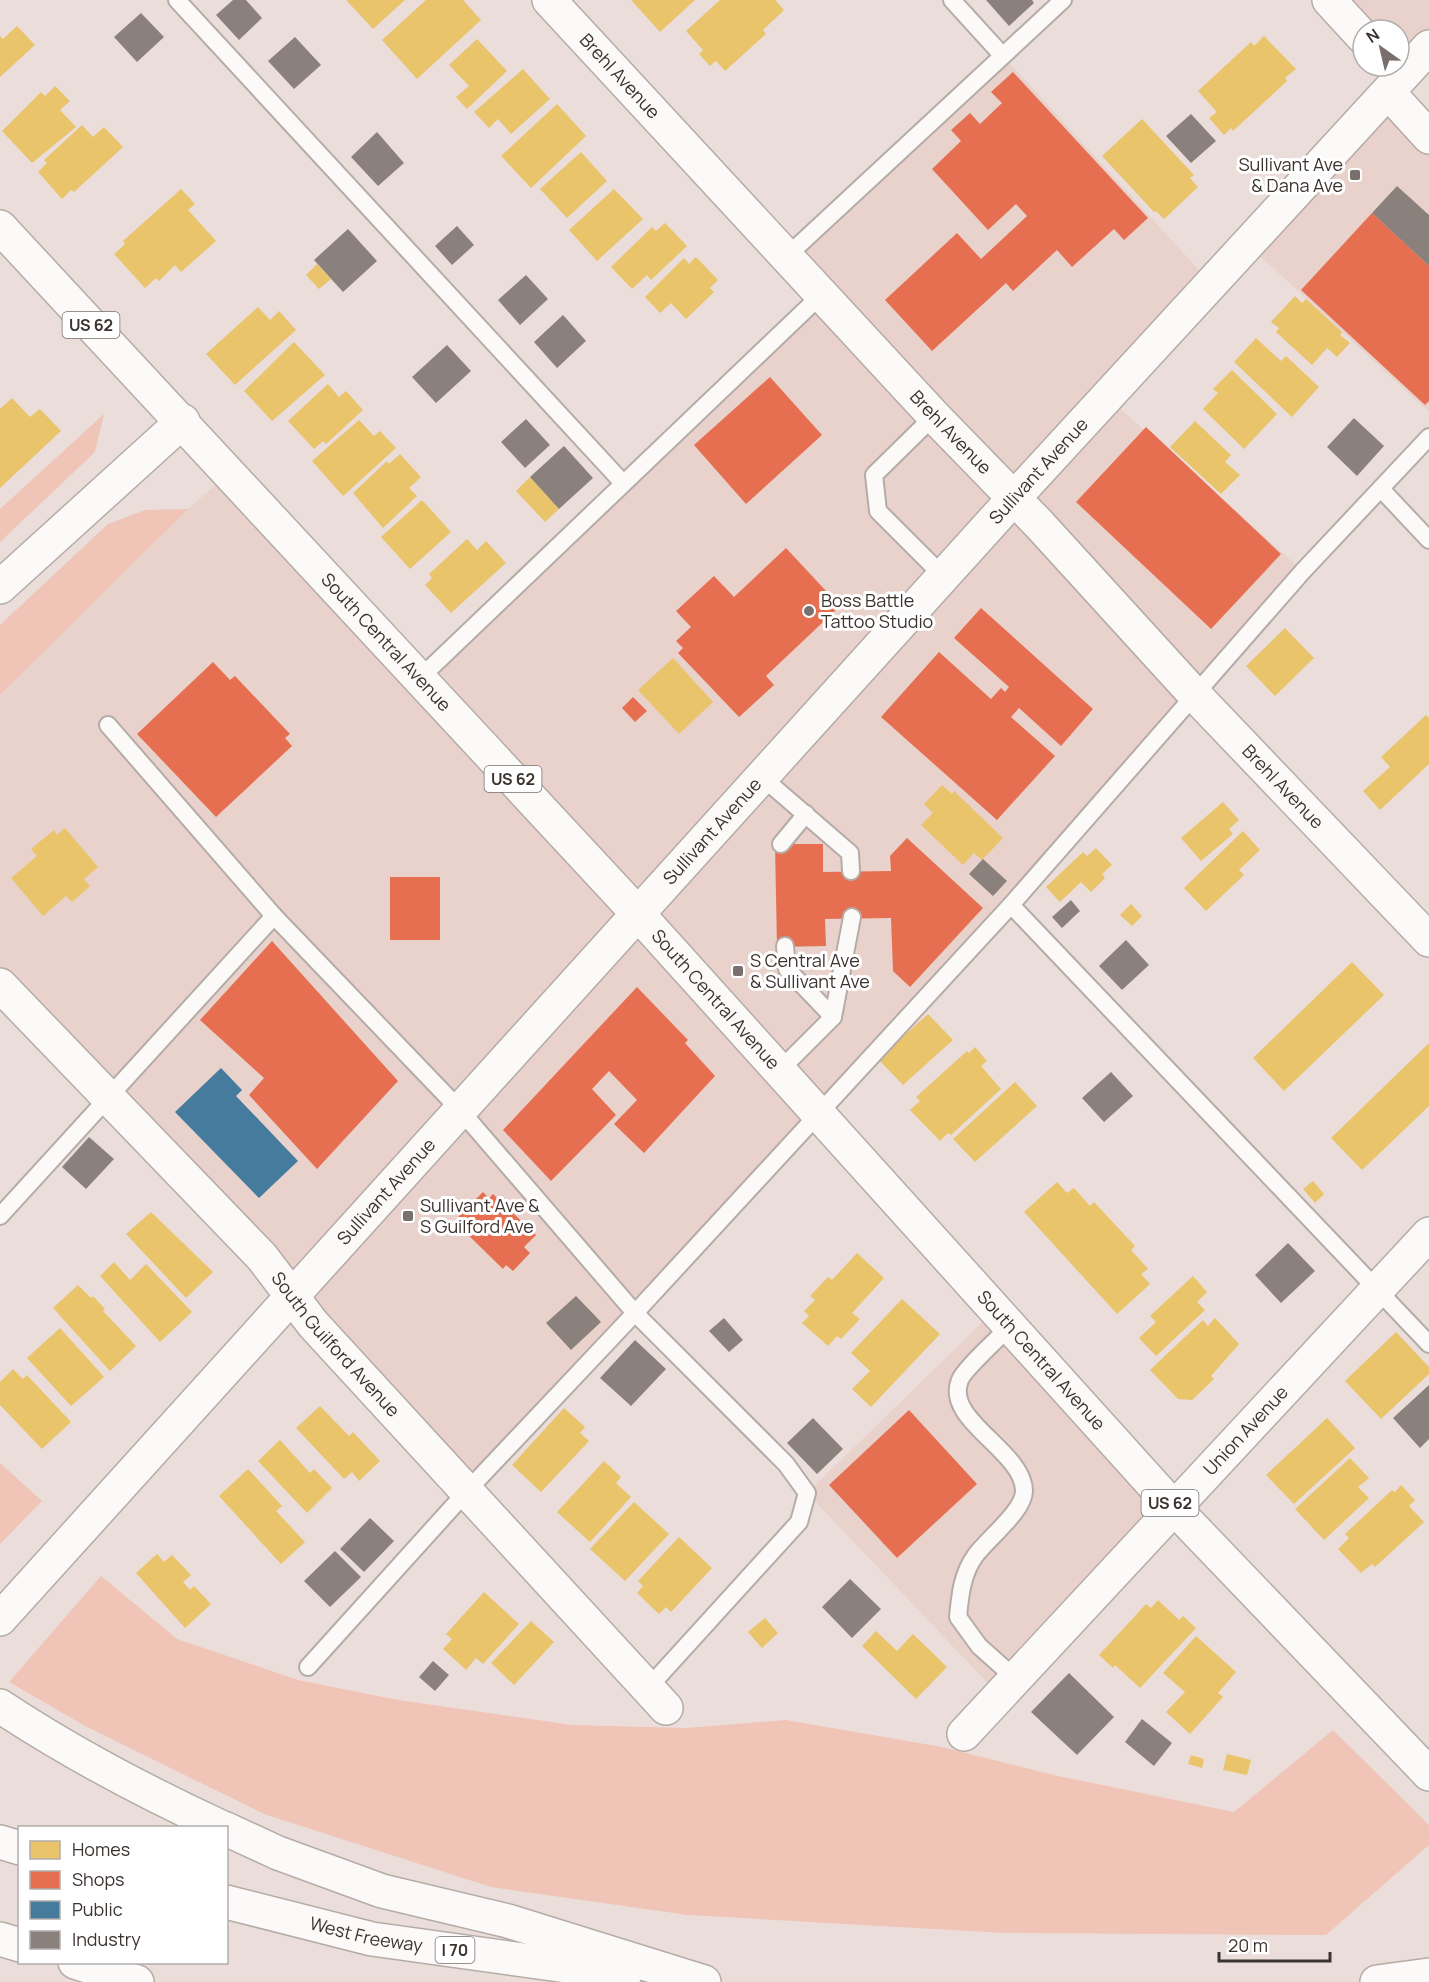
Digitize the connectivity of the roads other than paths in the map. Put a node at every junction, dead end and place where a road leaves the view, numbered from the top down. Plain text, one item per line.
1 (177, 0) edge
2 (549, 0) edge
3 (952, 0) edge
4 (1063, 0) edge
5 (1329, 0) edge
6 (1351, 24) edge
7 (1429, 47) edge
8 (1002, 55) junction
9 (1411, 62) edge
10 (1393, 78) edge
11 (1429, 137) edge
12 (0, 227) edge
13 (787, 256) junction
14 (822, 294) junction
15 (934, 416) junction
16 (183, 421) junction
17 (1429, 437) edge
18 (623, 483) junction
19 (1382, 490) junction
20 (1014, 498) junction
21 (1429, 540) edge
22 (943, 576) junction
23 (0, 587) edge
24 (420, 678) junction
25 (1194, 694) junction
26 (108, 725) dead end
27 (762, 777) junction
28 (806, 814) junction
29 (781, 844) dead end
30 (851, 871) dead end
31 (1011, 905) junction
32 (639, 915) junction
33 (274, 916) junction
34 (852, 917) dead end
35 (1429, 940) edge
36 (784, 946) dead end
37 (0, 985) edge
38 (833, 1017) junction
39 (779, 1071) junction
40 (107, 1097) junction
41 (461, 1111) junction
42 (818, 1113) junction
43 (0, 1216) edge
44 (1429, 1234) edge
45 (1379, 1288) junction
46 (292, 1297) junction
47 (635, 1313) junction
48 (1010, 1326) junction
49 (1429, 1344) edge
50 (467, 1491) junction
51 (1175, 1509) junction
52 (0, 1618) edge
53 (308, 1667) dead end
54 (1017, 1679) junction
55 (657, 1698) joint
56 (0, 1706) edge
57 (964, 1734) dead end
58 (1429, 1774) edge
59 (221, 1826) edge
60 (228, 1829) edge
61 (228, 1903) edge
62 (0, 1939) edge
63 (18, 1944) edge
64 (81, 1964) edge
65 (1429, 1975) edge
66 (137, 1982) edge
67 (686, 1982) edge
68 (704, 1982) edge
69 (1377, 1982) edge
70 (1384, 1982) edge

1 - 18 lane
2 - 13 main road, Brehl Avenue
3 - 8 lane
4 - 8 lane
5 - 6 main road
7 - 9 main road, Sullivant Avenue
8 - 13 lane
10 - 11 main road
10 - 20 main road, Sullivant Avenue
12 - 16 main road, South Central Avenue / US 62
13 - 14 main road, Brehl Avenue
14 - 15 main road, Brehl Avenue
14 - 18 lane
15 - 20 main road, Brehl Avenue
15 - 22 lane
16 - 23 main road
16 - 24 main road, South Central Avenue / US 62
17 - 19 lane
18 - 24 lane
19 - 21 lane
19 - 25 lane
20 - 22 main road, Sullivant Avenue
20 - 25 main road, Brehl Avenue
22 - 27 main road, Sullivant Avenue
24 - 32 main road, South Central Avenue / US 62
25 - 31 lane
25 - 35 main road, Brehl Avenue
26 - 33 lane
27 - 28 lane
27 - 32 main road, Sullivant Avenue
28 - 29 lane
28 - 30 lane
31 - 42 lane
31 - 45 lane
32 - 39 main road, South Central Avenue / US 62
32 - 41 main road, Sullivant Avenue
33 - 40 lane
33 - 41 lane
34 - 38 lane
36 - 38 lane
37 - 40 main road, South Guilford Avenue
38 - 39 lane
39 - 42 main road, South Central Avenue / US 62
40 - 43 lane
40 - 46 main road, South Guilford Avenue
41 - 46 main road, Sullivant Avenue
41 - 47 lane
42 - 47 lane
42 - 48 main road, South Central Avenue / US 62
44 - 45 main road, Union Avenue
45 - 49 lane
45 - 51 main road, Union Avenue
46 - 50 main road, South Guilford Avenue
46 - 52 main road, Sullivant Avenue
47 - 50 lane
47 - 55 lane
48 - 51 main road, South Central Avenue / US 62
48 - 54 lane
50 - 53 lane
50 - 55 main road, South Guilford Avenue
51 - 54 main road, Union Avenue
51 - 58 main road, South Central Avenue / US 62
54 - 57 main road, Union Avenue
56 - 59 main road
60 - 68 main road
61 - 67 main road, West Freeway / I 70
62 - 63 main road
64 - 66 main road
65 - 70 main road
69 - 70 main road

